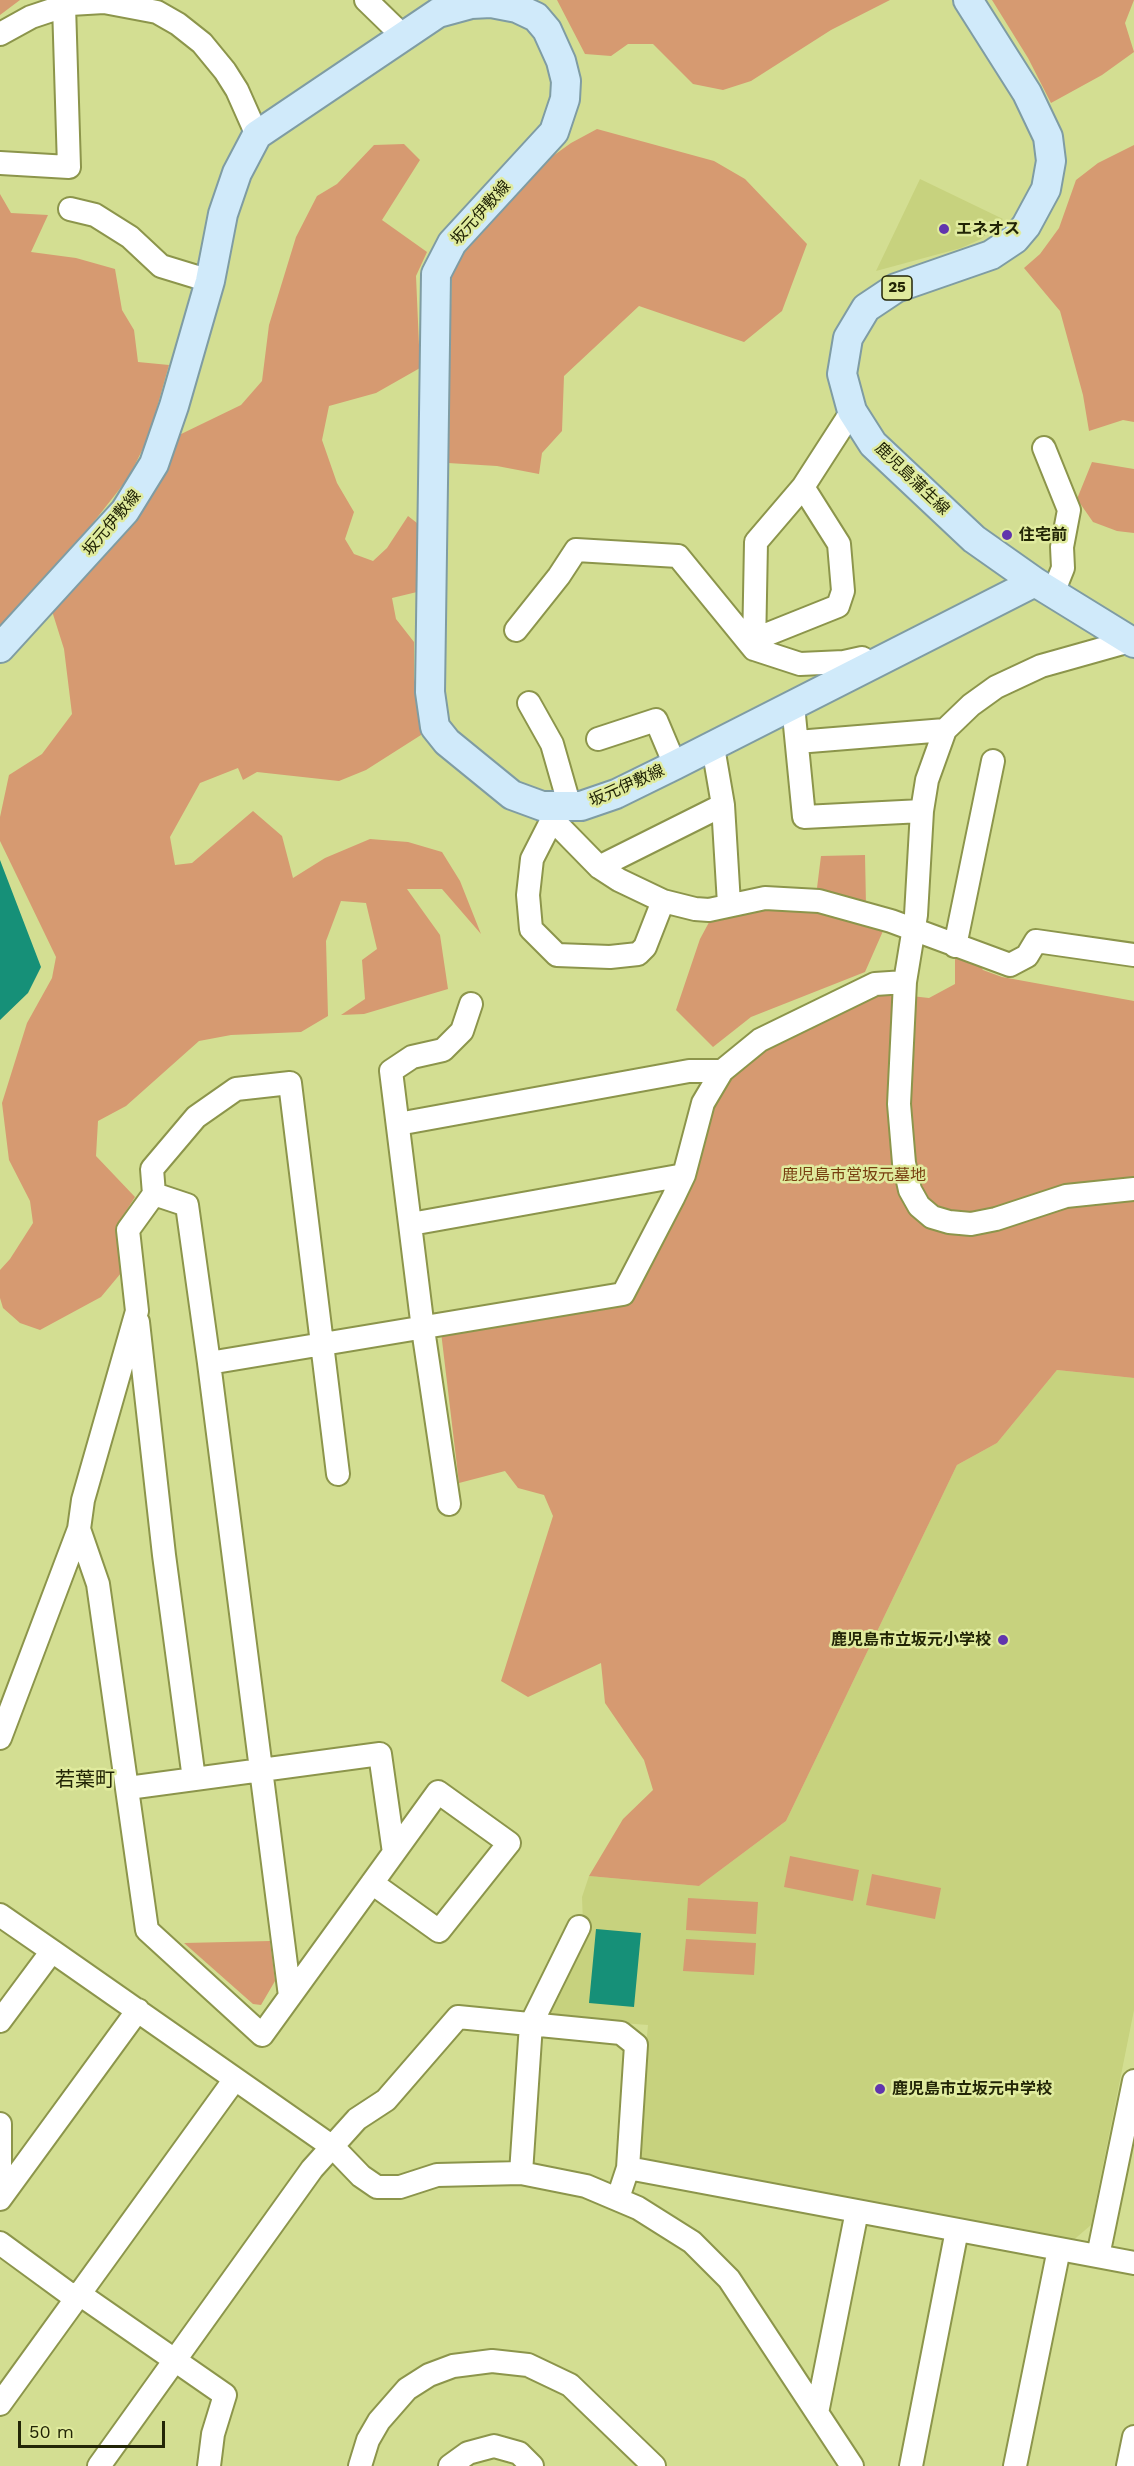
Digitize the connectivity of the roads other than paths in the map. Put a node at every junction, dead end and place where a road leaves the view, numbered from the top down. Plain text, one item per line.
1 (366, 0) edge
2 (968, 0) edge
3 (64, 5) junction
4 (29, 9) edge
5 (0, 34) edge
6 (402, 35) junction
7 (257, 135) junction
8 (0, 163) edge
9 (70, 209) dead end
10 (210, 281) junction
11 (852, 411) junction
12 (1044, 448) dead end
13 (803, 488) junction
14 (1044, 588) junction
15 (516, 630) dead end
16 (1132, 642) edge
17 (754, 645) junction
18 (0, 648) edge
19 (871, 664) junction
20 (529, 703) dead end
21 (794, 705) junction
22 (945, 730) junction
23 (597, 739) dead end
24 (796, 742) junction
25 (713, 747) junction
26 (993, 761) dead end
27 (675, 765) junction
28 (723, 805) junction
29 (560, 811) junction
30 (922, 811) junction
31 (600, 867) junction
32 (663, 901) junction
33 (729, 904) junction
34 (913, 929) junction
35 (955, 945) junction
36 (1134, 956) edge
37 (906, 982) junction
38 (471, 1004) dead end
39 (722, 1071) junction
40 (398, 1124) junction
41 (684, 1175) junction
42 (1134, 1190) edge
43 (154, 1194) junction
44 (411, 1224) junction
45 (137, 1311) junction
46 (423, 1329) junction
47 (322, 1346) junction
48 (209, 1364) junction
49 (338, 1474) dead end
50 (449, 1504) dead end
51 (79, 1529) junction
52 (0, 1738) edge
53 (260, 1771) junction
54 (194, 1779) junction
55 (128, 1788) junction
56 (394, 1852) junction
57 (372, 1883) junction
58 (0, 1915) edge
59 (579, 1927) dead end
60 (52, 1951) junction
61 (290, 1996) junction
62 (138, 2010) junction
63 (0, 2021) edge
64 (531, 2024) junction
65 (235, 2079) junction
66 (1134, 2081) edge
67 (0, 2124) edge
68 (334, 2148) junction
69 (628, 2168) junction
70 (0, 2172) edge
71 (521, 2173) junction
72 (618, 2198) junction
73 (0, 2199) edge
74 (857, 2211) junction
75 (957, 2230) junction
76 (0, 2243) edge
77 (1059, 2250) junction
78 (1098, 2256) junction
79 (1134, 2263) edge
80 (77, 2295) junction
81 (174, 2361) junction
82 (0, 2404) edge
83 (817, 2413) junction
84 (1134, 2437) edge
85 (99, 2466) edge
86 (209, 2466) edge
87 (360, 2466) edge
88 (450, 2466) edge
89 (532, 2466) edge
90 (654, 2466) edge
91 (852, 2466) edge
92 (911, 2466) edge
93 (1015, 2466) edge
94 (1128, 2466) edge

1 - 6 street
2 - 11 main road, 鹿児島蒲生線 / 25
3 - 4 street
3 - 7 street
3 - 8 street
4 - 5 street
6 - 7 main road, 坂元伊敷線
6 - 29 main road, 坂元伊敷線
7 - 10 main road, 坂元伊敷線
9 - 10 street
10 - 18 main road, 坂元伊敷線
11 - 13 street
11 - 14 main road, 鹿児島蒲生線 / 25
12 - 14 street
13 - 17 street
13 - 17 street
14 - 16 main road, 鹿児島蒲生線 / 25
14 - 19 main road, 坂元伊敷線
15 - 17 street
16 - 22 street
17 - 19 street
19 - 21 main road, 坂元伊敷線
20 - 29 street
21 - 24 street
21 - 25 main road, 坂元伊敷線
22 - 24 street
22 - 30 street
23 - 27 street
24 - 30 street
25 - 27 main road, 坂元伊敷線
25 - 28 street
26 - 35 street
27 - 29 main road, 坂元伊敷線
28 - 31 street
28 - 33 street
29 - 31 street
29 - 32 street
30 - 34 street
31 - 32 street
32 - 33 street
33 - 34 street
34 - 35 street
34 - 37 street
35 - 36 street
37 - 39 street
37 - 42 street
38 - 40 street
39 - 40 street
39 - 41 street
40 - 44 street
41 - 44 street
41 - 46 street
43 - 45 street
43 - 47 street
43 - 48 street
44 - 46 street
45 - 51 street
45 - 54 street
46 - 47 street
46 - 50 street
47 - 48 street
47 - 49 street
48 - 53 street
51 - 52 street
51 - 55 street
53 - 54 street
53 - 56 street
53 - 61 street
54 - 55 street
55 - 61 street
56 - 57 street
56 - 57 street
57 - 61 street
58 - 60 street
59 - 64 street
60 - 62 street
60 - 63 street
62 - 65 street
62 - 73 street
64 - 68 street
64 - 69 street
64 - 71 street
65 - 68 street
65 - 80 street
66 - 78 street
67 - 70 street
68 - 71 street
68 - 81 street
69 - 72 street
69 - 74 street
71 - 72 street
72 - 83 street
74 - 75 street
74 - 83 street
75 - 77 street
75 - 92 street
76 - 80 street
77 - 78 street
77 - 93 street
78 - 79 street
80 - 81 street
80 - 82 street
81 - 85 street
81 - 86 street
83 - 91 street
84 - 94 street
87 - 90 street
88 - 89 street

